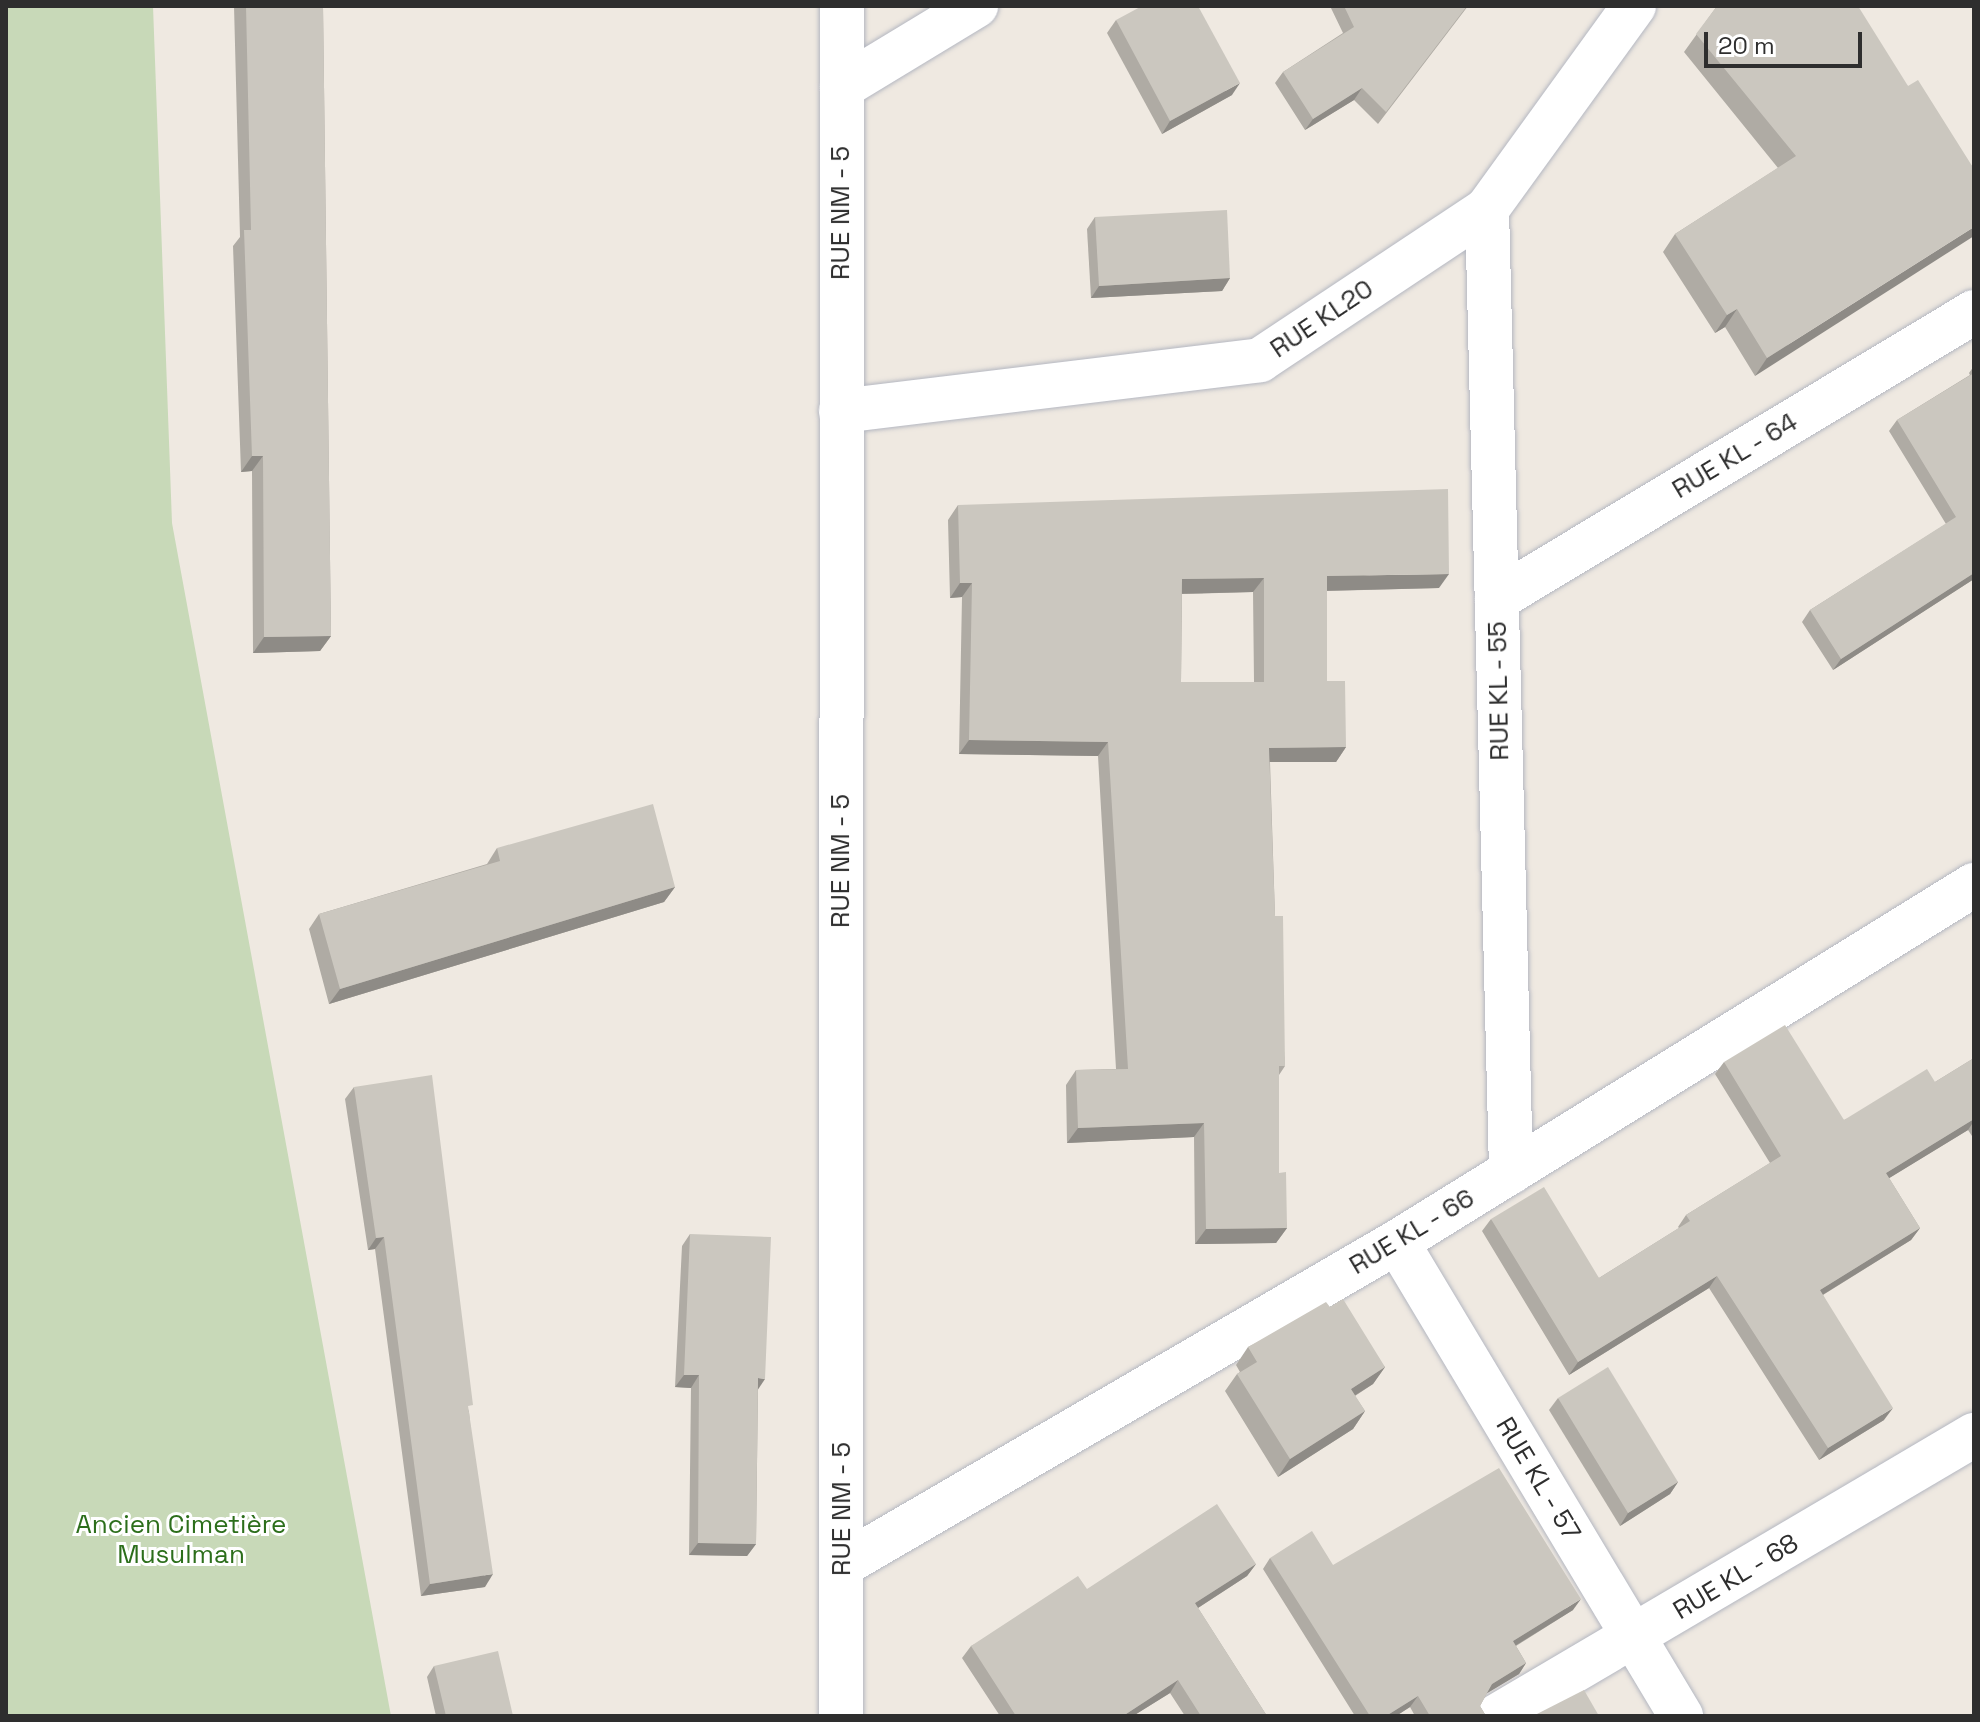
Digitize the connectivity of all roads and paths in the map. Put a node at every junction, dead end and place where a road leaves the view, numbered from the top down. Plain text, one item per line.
1 (842, 6) edge
2 (976, 6) edge
3 (1634, 6) edge
4 (842, 87) junction
5 (1487, 209) junction
6 (1974, 312) edge
7 (841, 411) junction
8 (1497, 599) junction
9 (1974, 885) edge
10 (1511, 1172) junction
11 (1397, 1242) junction
12 (1974, 1435) edge
13 (842, 1565) junction
14 (1633, 1638) junction
15 (841, 1716) edge
16 (1497, 1716) edge
17 (1681, 1716) edge

1 - 4 street, RUE NM - 5
2 - 4 street
3 - 5 street, RUE KL20
4 - 7 street, RUE NM - 5
5 - 7 street, RUE KL20
5 - 8 street, RUE KL - 55
6 - 8 street, RUE KL - 64
7 - 13 street, RUE NM - 5
8 - 10 street, RUE KL - 55
9 - 10 street, RUE KL - 66
10 - 11 street, RUE KL - 66
11 - 13 street, RUE KL - 66
11 - 14 street, RUE KL - 57
12 - 14 street, RUE KL - 68
13 - 15 street, RUE NM - 5
14 - 16 street, RUE KL - 68
14 - 17 street, RUE KL - 57

